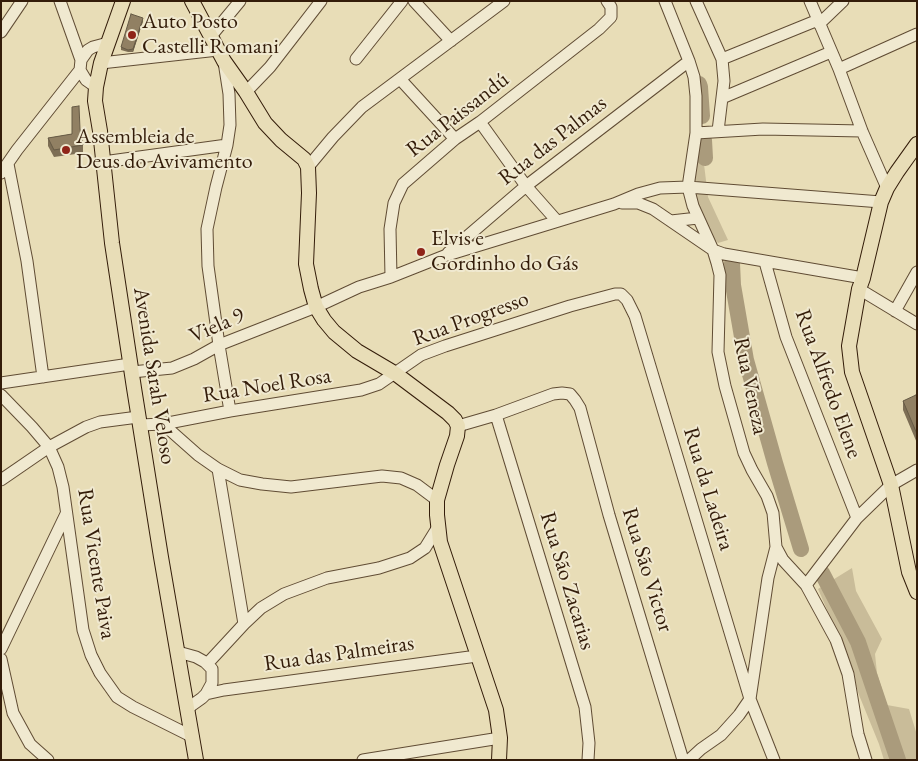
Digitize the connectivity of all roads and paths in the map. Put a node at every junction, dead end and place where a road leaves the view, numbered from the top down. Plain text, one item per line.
1 (22, 1) edge
2 (60, 1) edge
3 (123, 1) edge
4 (192, 1) edge
5 (240, 1) edge
6 (321, 1) edge
7 (402, 1) edge
8 (414, 1) edge
9 (504, 1) edge
10 (607, 1) edge
11 (665, 1) edge
12 (696, 1) edge
13 (810, 1) edge
14 (843, 1) edge
15 (819, 22) junction
16 (1, 32) edge
17 (917, 34) edge
18 (211, 36) junction
19 (450, 41) junction
20 (108, 43) junction
21 (831, 52) junction
22 (221, 56) junction
23 (356, 59) dead end
24 (722, 59) junction
25 (689, 61) junction
26 (101, 63) junction
27 (80, 65) junction
28 (839, 69) junction
29 (400, 79) junction
30 (96, 87) junction
31 (246, 92) junction
32 (722, 98) junction
33 (480, 122) junction
34 (718, 131) junction
35 (862, 131) junction
36 (696, 133) junction
37 (455, 139) junction
38 (227, 145) junction
39 (915, 149) edge
40 (103, 162) junction
41 (308, 167) junction
42 (4, 169) edge
43 (526, 186) junction
44 (688, 187) junction
45 (660, 188) junction
46 (887, 188) junction
47 (881, 202) junction
48 (614, 204) junction
49 (653, 208) junction
50 (698, 218) junction
51 (557, 221) junction
52 (671, 221) junction
53 (713, 250) junction
54 (444, 256) junction
55 (765, 262) junction
56 (917, 272) edge
57 (391, 277) junction
58 (861, 283) junction
59 (621, 294) joint
60 (316, 307) junction
61 (895, 311) junction
62 (917, 324) edge
63 (219, 345) junction
64 (131, 368) junction
65 (396, 374) junction
66 (43, 377) junction
67 (1, 382) edge
68 (1, 395) edge
69 (230, 411) junction
70 (496, 415) junction
71 (139, 421) junction
72 (163, 424) junction
73 (458, 426) junction
74 (49, 448) junction
75 (218, 469) junction
76 (917, 470) edge
77 (1, 480) edge
78 (891, 486) junction
79 (437, 500) junction
80 (66, 514) junction
81 (857, 518) junction
82 (438, 527) junction
83 (776, 547) junction
84 (806, 584) junction
85 (916, 588) edge
86 (244, 624) junction
87 (1, 649) edge
88 (178, 652) junction
89 (477, 656) junction
90 (1, 659) edge
91 (207, 664) junction
92 (206, 694) junction
93 (750, 699) junction
94 (188, 708) junction
95 (192, 737) junction
96 (500, 738) junction
97 (48, 760) edge
98 (196, 760) edge
99 (363, 760) edge
100 (499, 760) edge
101 (588, 760) edge
102 (683, 760) edge
103 (689, 760) edge
104 (774, 760) edge
105 (866, 760) edge

1 - 16 street
2 - 27 street
3 - 20 main road, Avenida Sarah Veloso
4 - 18 main road
5 - 18 street
6 - 31 street
7 - 23 street
8 - 19 street
9 - 19 street
10 - 33 street, Rua Paissandú
11 - 25 street, Rua Veneza
12 - 24 street
13 - 15 street
14 - 15 street
15 - 21 street
15 - 24 street
17 - 28 street
18 - 22 main road
19 - 29 street
20 - 26 main road, Avenida Sarah Veloso
20 - 27 street
21 - 28 street
21 - 32 street
22 - 26 street
22 - 31 main road
22 - 38 street
24 - 32 street
25 - 36 street, Rua Veneza
25 - 43 street, Rua das Palmas
26 - 30 main road, Avenida Sarah Veloso
27 - 30 street
27 - 42 street
28 - 35 street
29 - 37 street
29 - 41 street
30 - 40 main road, Avenida Sarah Veloso
31 - 41 main road
32 - 34 street
33 - 37 street, Rua Paissandú
33 - 43 street
34 - 35 street
34 - 36 street
35 - 46 street
36 - 44 street, Rua Veneza
37 - 57 street, Rua Paissandú
38 - 40 street
38 - 63 street
39 - 46 main road
40 - 64 main road, Avenida Sarah Veloso
41 - 60 main road
42 - 66 street
43 - 51 street
43 - 54 street, Rua das Palmas
44 - 45 street
44 - 47 street
44 - 50 street, Rua Veneza
45 - 48 street
45 - 49 street
46 - 47 main road
47 - 58 main road
48 - 49 street
48 - 51 street
49 - 52 street
50 - 52 street
50 - 53 street, Rua Veneza
51 - 54 street
52 - 53 street
53 - 55 street
53 - 83 street, Rua Veneza
54 - 57 street, Viela 9
55 - 58 street
55 - 81 street, Rua Alfredo Elene
56 - 61 street
57 - 60 street, Viela 9
58 - 61 street
58 - 78 main road
59 - 65 street, Rua Progresso
59 - 93 street, Rua da Ladeira
60 - 63 street, Viela 9
60 - 65 main road
61 - 62 street
63 - 64 street, Viela 9
63 - 69 street
64 - 66 street, Viela 9
64 - 71 main road, Avenida Sarah Veloso
65 - 69 street, Rua Noel Rosa
65 - 73 main road
66 - 67 street, Viela 9
68 - 74 street, Rua Vicente Paiva
69 - 72 street, Rua Noel Rosa
70 - 73 street
70 - 101 street, Rua São Zacarias
70 - 102 street, Rua São Victor
71 - 72 street, Rua Noel Rosa
71 - 74 street, Rua Noel Rosa
71 - 88 main road, Avenida Sarah Veloso
72 - 75 street
73 - 79 main road
74 - 77 street, Rua Noel Rosa
74 - 80 street, Rua Vicente Paiva
75 - 79 street
75 - 86 street
76 - 78 street
78 - 81 street
78 - 85 main road
79 - 82 main road
80 - 87 street
80 - 95 street, Rua Vicente Paiva
81 - 84 street
82 - 86 street
82 - 89 main road
83 - 84 street
83 - 93 street
84 - 105 street
86 - 91 street
88 - 91 street
88 - 94 main road, Avenida Sarah Veloso
89 - 92 street, Rua das Palmeiras
89 - 96 main road
90 - 97 street
91 - 92 street
92 - 94 street
93 - 103 street
93 - 104 street, Rua da Ladeira
94 - 95 main road, Avenida Sarah Veloso
95 - 98 main road, Avenida Sarah Veloso
96 - 99 street
96 - 100 main road

